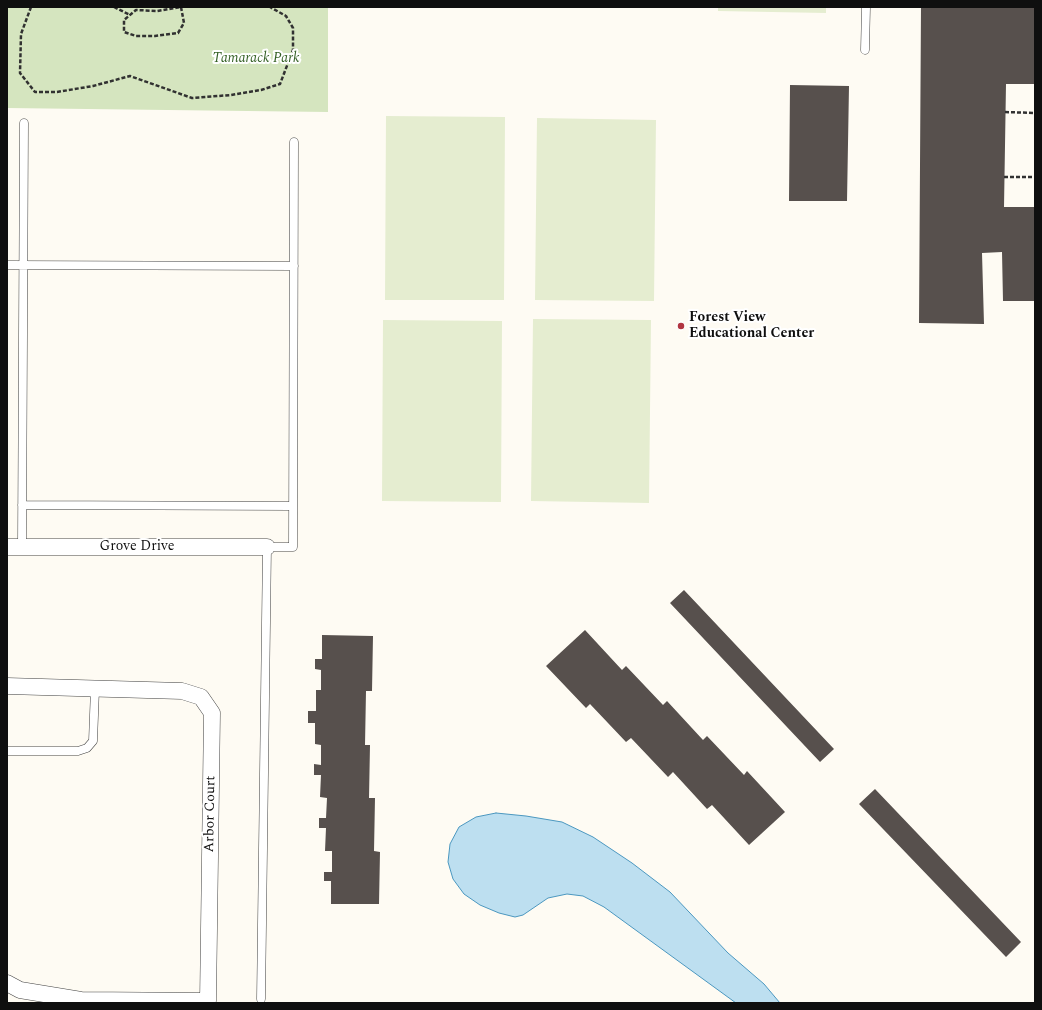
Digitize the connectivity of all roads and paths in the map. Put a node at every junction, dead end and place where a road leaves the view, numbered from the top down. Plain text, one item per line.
1 (31, 7) edge
2 (114, 7) edge
3 (181, 7) edge
4 (270, 7) edge
5 (866, 7) edge
6 (130, 15) junction
7 (865, 50) dead end
8 (1005, 112) dead end
9 (1035, 113) edge
10 (24, 123) dead end
11 (294, 142) dead end
12 (1004, 177) dead end
13 (1035, 177) edge
14 (7, 265) edge
15 (23, 265) junction
16 (294, 266) junction
17 (22, 505) junction
18 (293, 506) junction
19 (15, 547) edge
20 (267, 547) junction
21 (7, 686) edge
22 (95, 689) junction
23 (7, 751) edge
24 (7, 983) edge
25 (261, 999) dead end
26 (80, 1001) edge

1 - 4 path
2 - 6 path
3 - 6 path
3 - 6 path
5 - 7 lane
8 - 9 path
10 - 15 lane
11 - 16 lane
12 - 13 path
14 - 15 lane
15 - 16 lane
15 - 17 lane
16 - 18 lane
17 - 18 lane
17 - 19 lane
18 - 20 lane
19 - 20 street, Grove Drive
20 - 25 lane
21 - 22 street, Arbor Court
22 - 23 lane
22 - 26 street, Arbor Court
24 - 26 street, Arbor Court

